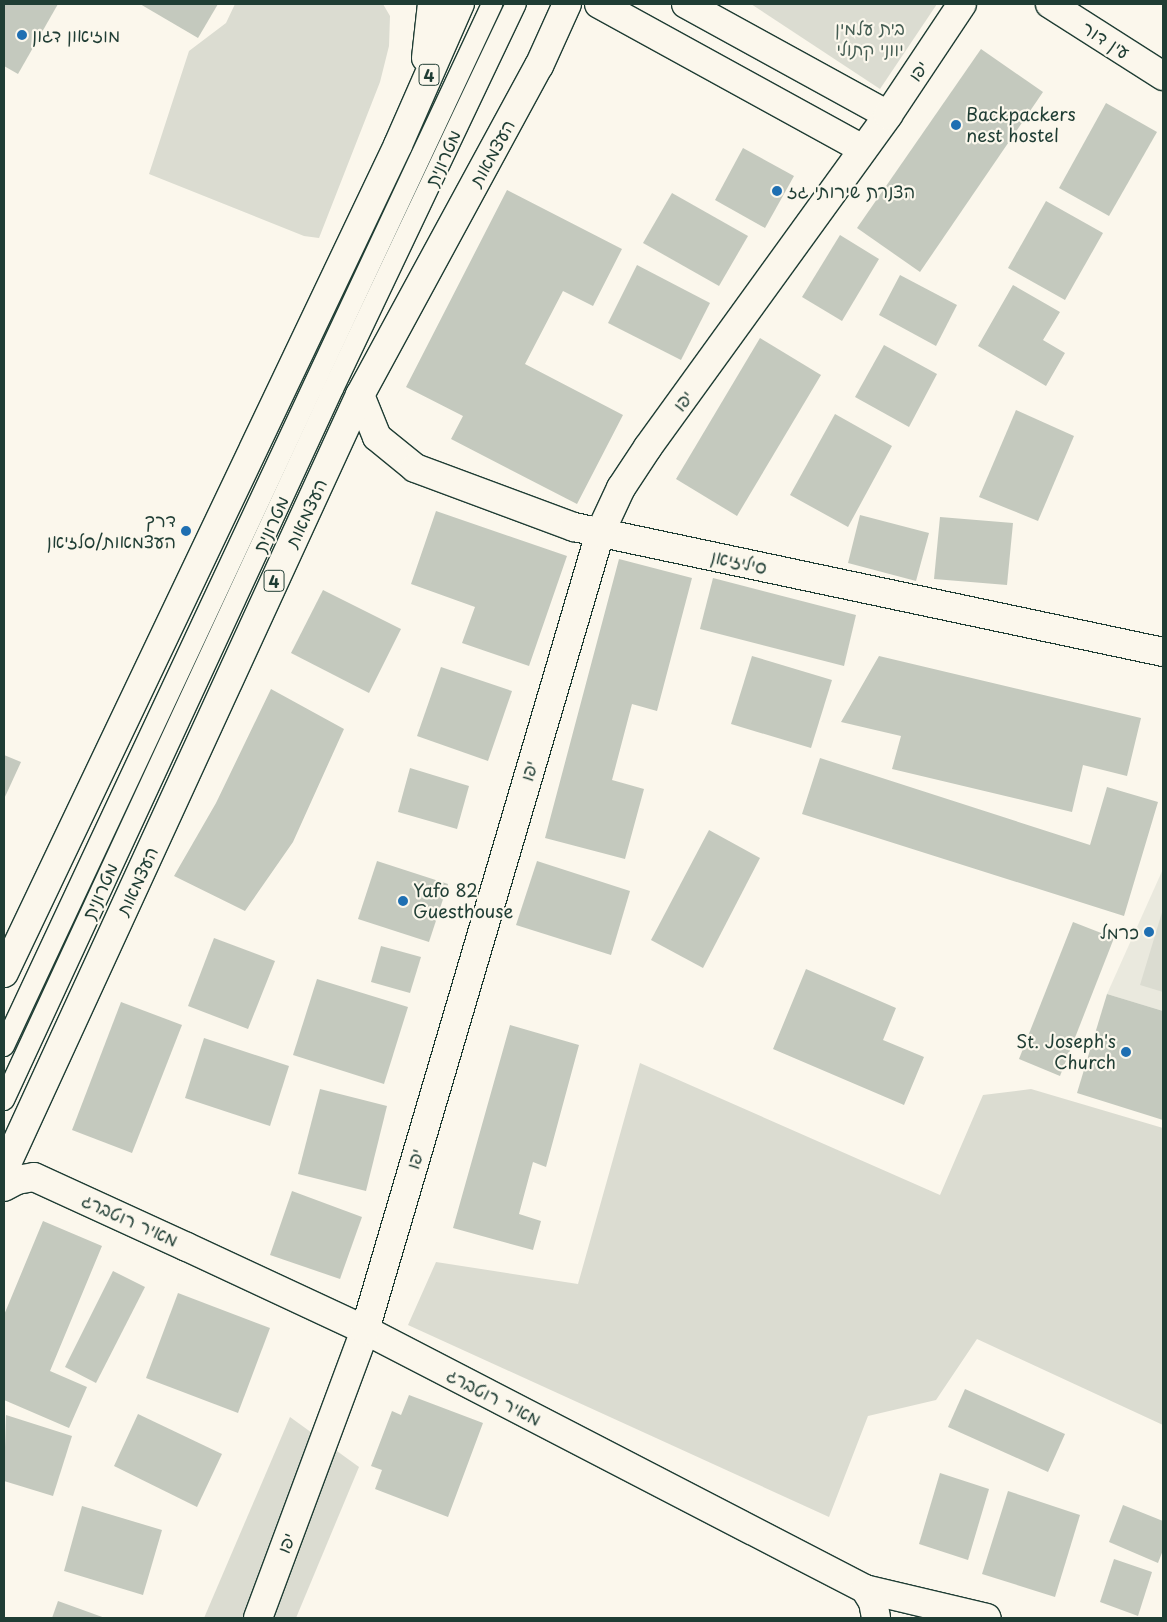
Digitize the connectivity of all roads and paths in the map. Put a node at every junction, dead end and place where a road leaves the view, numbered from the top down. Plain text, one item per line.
1 (432, 4) edge
2 (460, 4) edge
3 (492, 4) edge
4 (516, 4) edge
5 (567, 4) edge
6 (599, 4) edge
7 (686, 4) edge
8 (962, 4) edge
9 (1050, 4) edge
10 (1163, 76) edge
11 (888, 115) junction
12 (398, 145) junction
13 (863, 149) junction
14 (360, 395) junction
15 (600, 533) junction
16 (1163, 652) edge
17 (4, 973) edge
18 (4, 1046) edge
19 (4, 1100) edge
20 (4, 1170) edge
21 (4, 1187) edge
22 (365, 1330) junction
23 (865, 1589) junction
24 (258, 1618) edge
25 (876, 1618) edge
26 (986, 1618) edge

1 - 12 main road
2 - 12 main road, 4
3 - 18 lane, מטרונית
4 - 19 lane, מטרונית
5 - 14 main road, העצמאות / 4
6 - 13 main road
7 - 11 main road
8 - 11 main road, יפו
9 - 10 main road, עין דור
11 - 13 main road, יפו
12 - 17 main road, 4
13 - 15 main road, יפו
14 - 15 main road, סיליזיאן
14 - 20 main road, העצמאות / 4
15 - 16 main road, סיליזיאן
15 - 22 main road, יפו
21 - 22 main road, מאיר רוטברג
22 - 23 main road, מאיר רוטברג
22 - 24 main road, יפו
23 - 25 main road
23 - 26 main road, מאיר רוטברג

